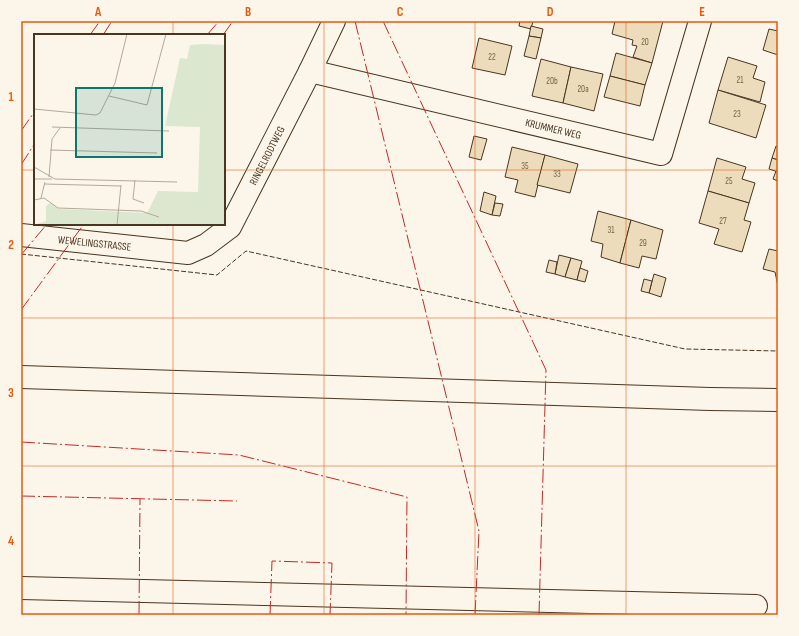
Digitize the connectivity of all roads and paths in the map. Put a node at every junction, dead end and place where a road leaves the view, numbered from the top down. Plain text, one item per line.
1 (334, 21) edge
2 (700, 21) edge
3 (310, 71) junction
4 (21, 235) edge
5 (168, 251) joint
6 (21, 377) edge
7 (778, 400) edge
8 (21, 588) edge
9 (756, 606) dead end

1 - 3 street, RINGELRODTWEG
2 - 3 street, KRUMMER WEG
3 - 5 street, RINGELRODTWEG
4 - 5 street, WEWELINGSTRASSE
6 - 7 street
8 - 9 street

